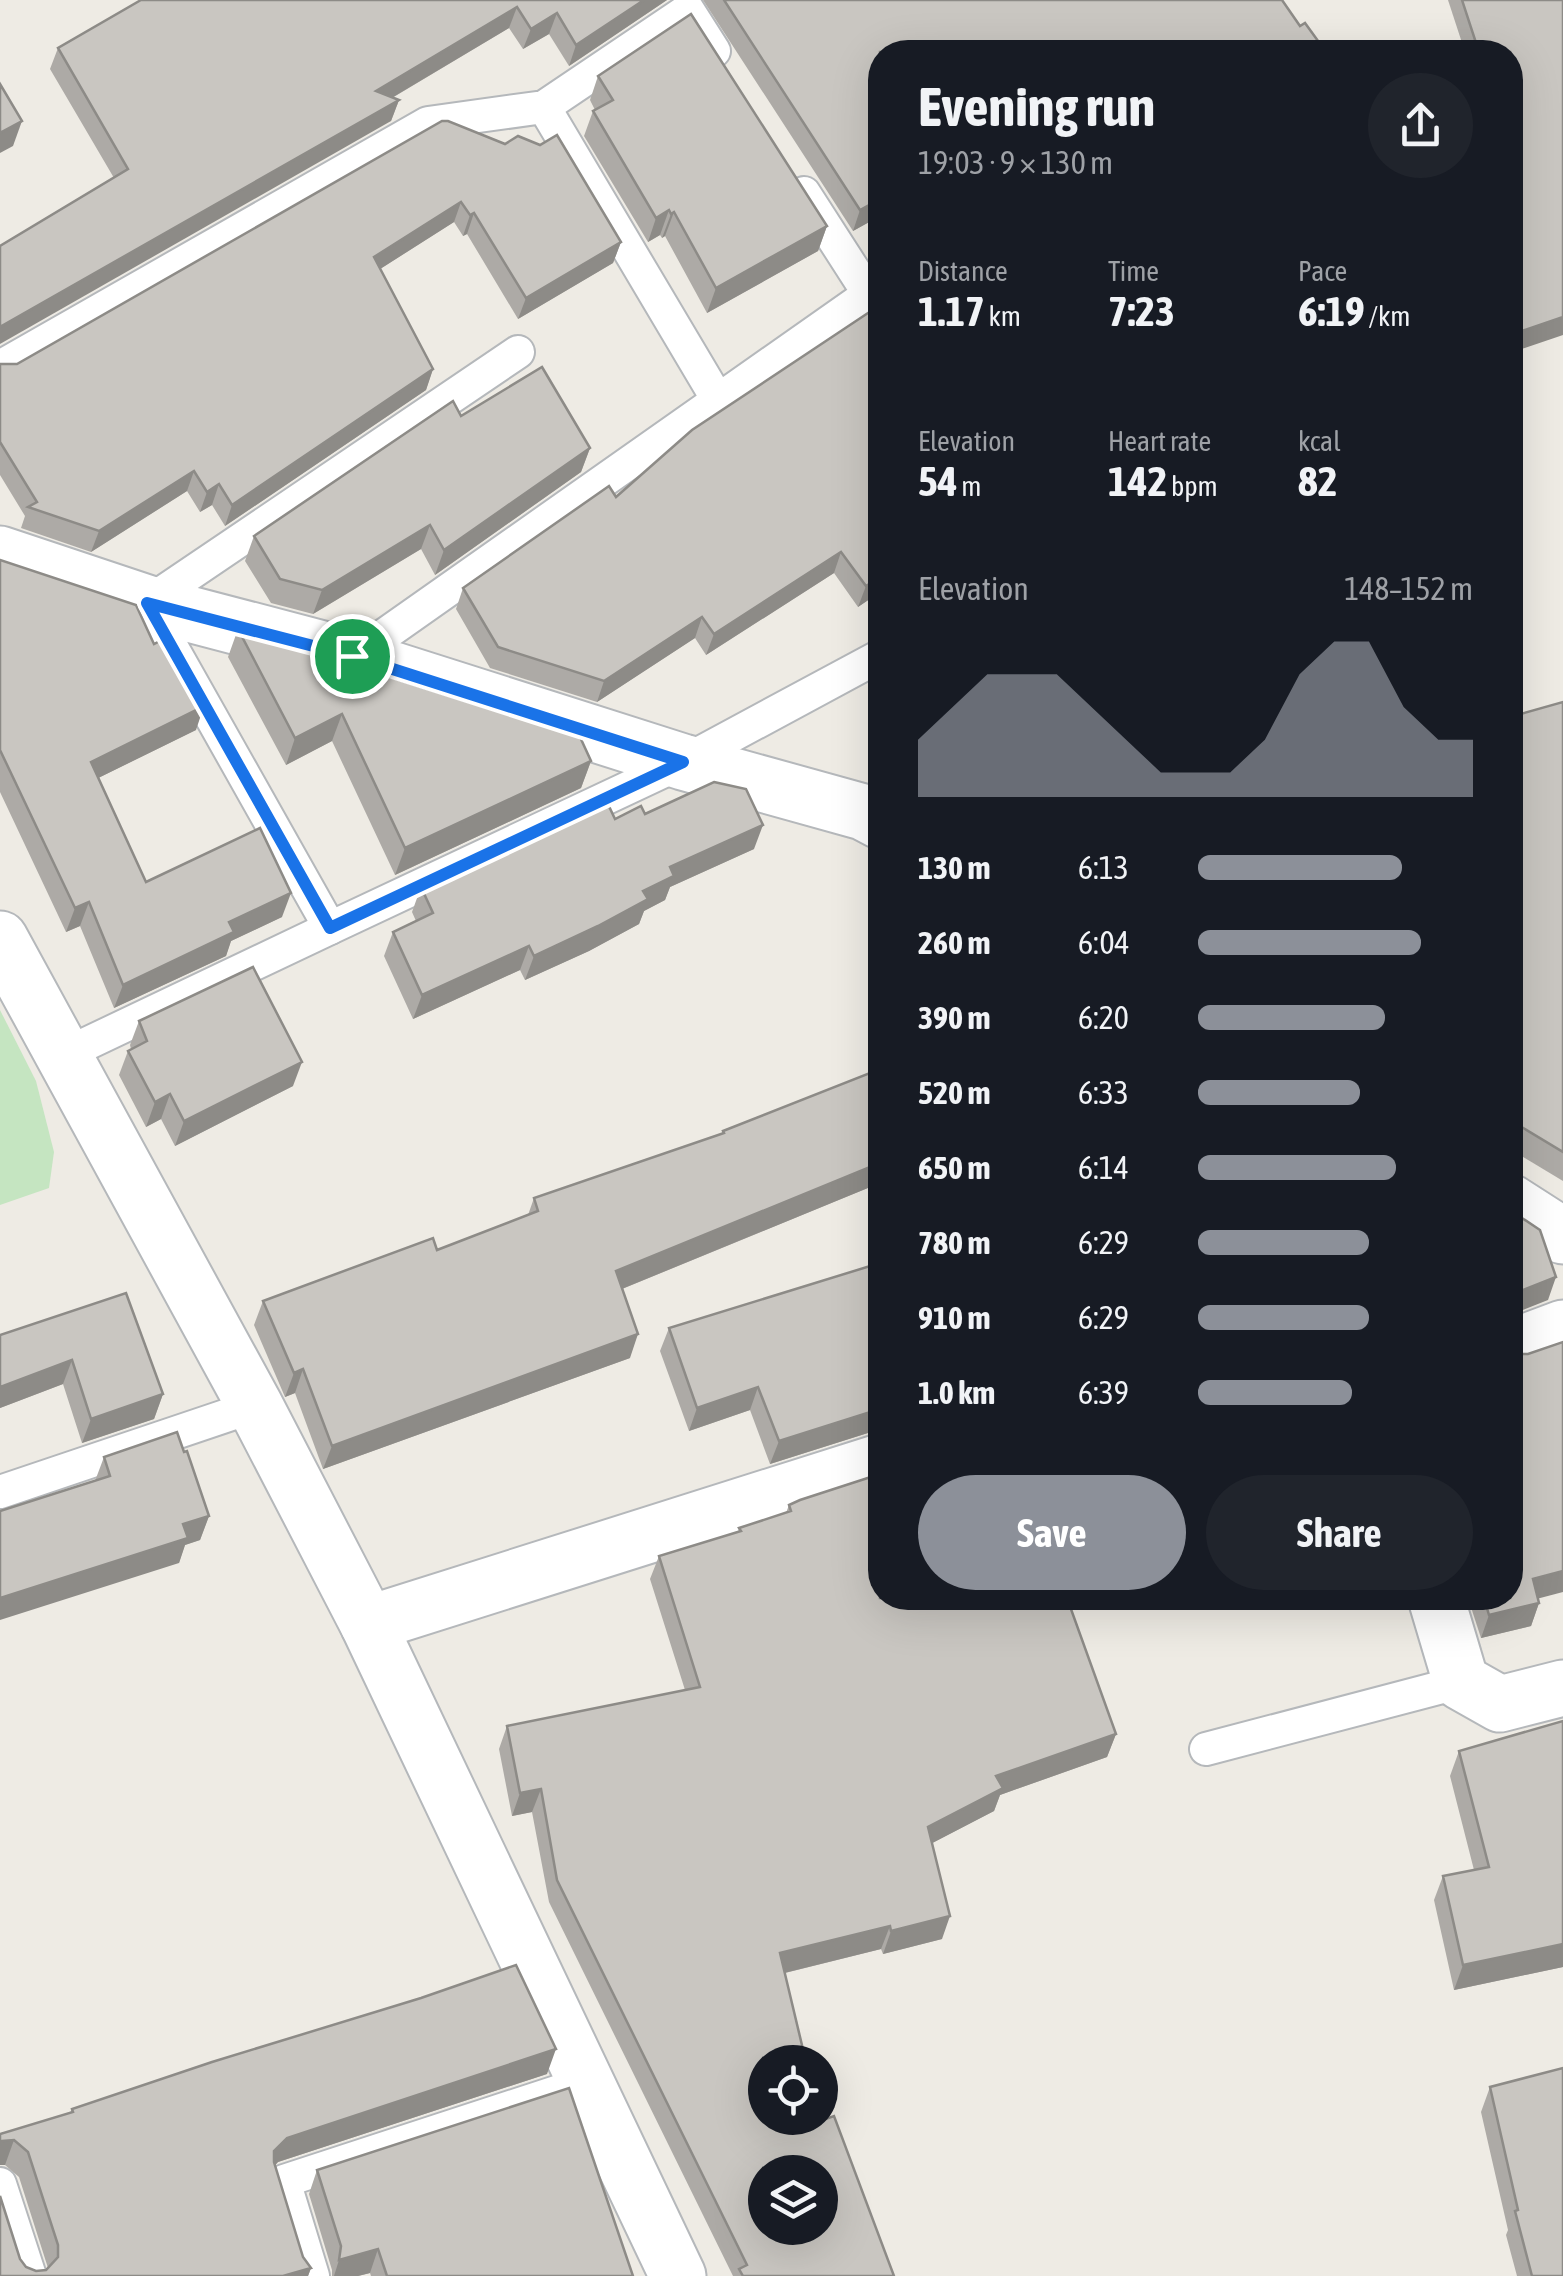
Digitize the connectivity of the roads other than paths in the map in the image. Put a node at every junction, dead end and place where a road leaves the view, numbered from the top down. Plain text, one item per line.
1 (730, 77) edge
2 (544, 107) junction
3 (784, 160) edge
4 (868, 292) edge
5 (868, 295) edge
6 (518, 352) dead end
7 (0, 367) edge
8 (718, 400) junction
9 (0, 554) edge
10 (147, 603) junction
11 (352, 656) junction
12 (868, 662) edge
13 (683, 762) junction
14 (868, 815) edge
15 (330, 928) junction
16 (0, 939) edge
17 (64, 1055) junction
18 (1523, 1210) edge
19 (1563, 1236) edge
20 (1563, 1328) edge
21 (1523, 1343) edge
22 (255, 1406) junction
23 (868, 1466) edge
24 (0, 1492) edge
25 (1440, 1610) edge
26 (368, 1624) junction
27 (1461, 1682) junction
28 (1563, 1688) edge
29 (1206, 1749) dead end
30 (584, 2083) junction
31 (0, 2184) edge
32 (30, 2276) edge
33 (313, 2276) edge
34 (678, 2276) edge

1 - 2 lane
2 - 7 lane
2 - 8 lane
3 - 4 lane
5 - 8 lane
6 - 10 lane
8 - 11 lane
9 - 10 street
10 - 11 street
10 - 15 lane
11 - 13 street
12 - 13 lane
13 - 14 street
13 - 15 lane
15 - 17 lane
16 - 17 street
17 - 22 street
18 - 19 street
20 - 21 street
22 - 24 lane
22 - 26 street
23 - 26 street
25 - 27 street
26 - 30 street
27 - 28 street
27 - 29 lane
30 - 33 lane
30 - 34 street
31 - 32 lane

